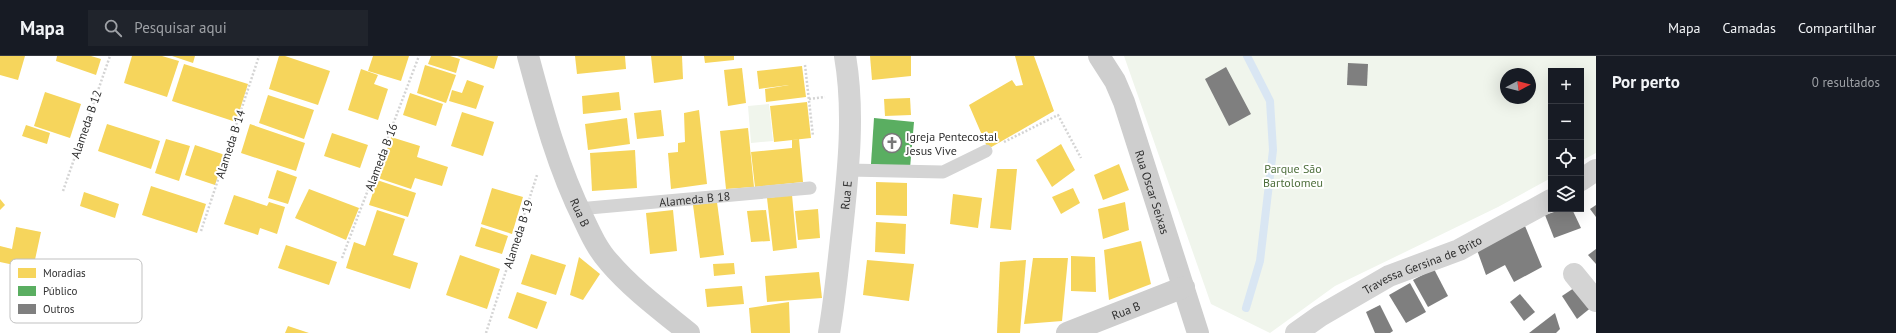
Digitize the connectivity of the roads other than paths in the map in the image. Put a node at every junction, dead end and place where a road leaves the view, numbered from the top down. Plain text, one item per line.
1 (528, 56) edge
2 (845, 56) edge
3 (1099, 56) edge
4 (986, 150) dead end
5 (848, 170) junction
6 (1596, 170) edge
7 (1584, 178) edge
8 (810, 188) dead end
9 (1548, 202) edge
10 (578, 209) junction
11 (1574, 274) dead end
12 (1184, 287) junction
13 (1596, 302) edge
14 (689, 333) edge
15 (828, 333) edge
16 (1067, 333) edge
17 (1198, 333) edge
18 (1296, 333) edge

1 - 10 street, Rua B
2 - 5 street, Rua E
3 - 12 street, Rua Oscar Seixas
4 - 5 lane
5 - 15 street, Rua E
6 - 7 street
8 - 10 lane, Alameda B 18
9 - 18 street, Travessa Gersina de Brito
10 - 14 street, Rua B
11 - 13 street
12 - 16 street, Rua B
12 - 17 street, Rua Oscar Seixas

